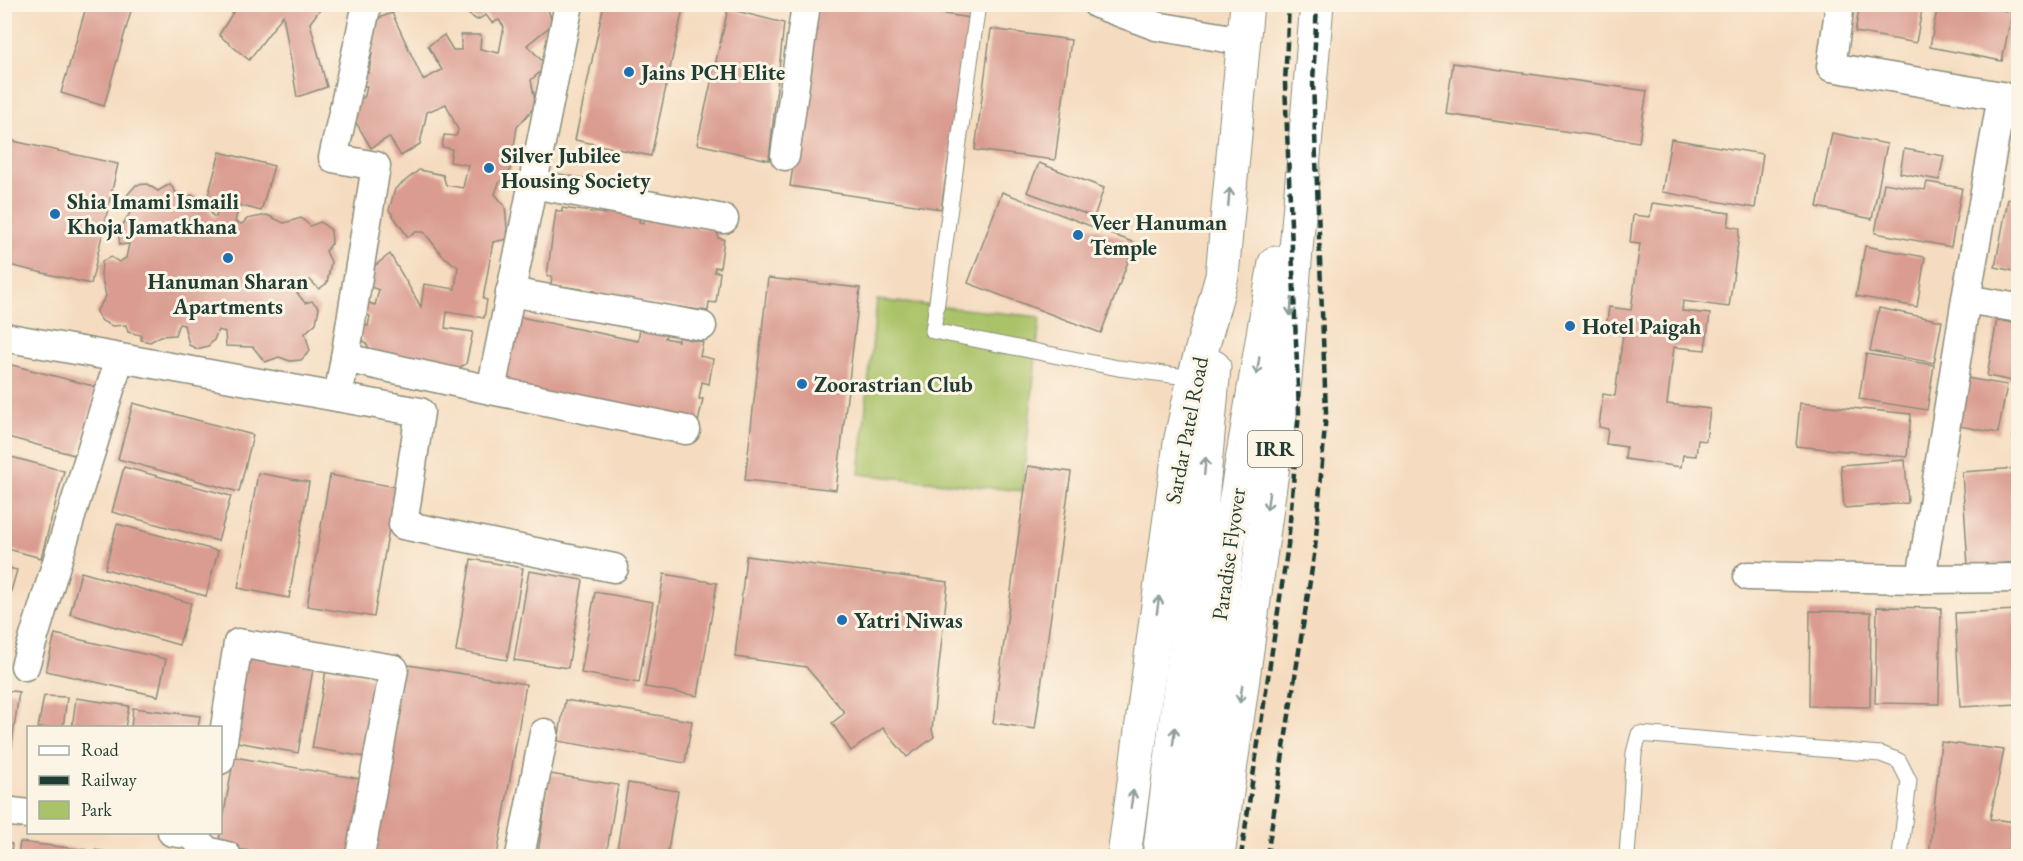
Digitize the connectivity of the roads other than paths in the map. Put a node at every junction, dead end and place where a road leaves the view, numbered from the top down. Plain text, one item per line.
1 (367, 4) edge
2 (569, 4) edge
3 (806, 4) edge
4 (978, 4) edge
5 (1097, 4) edge
6 (1247, 4) edge
7 (1317, 4) edge
8 (1840, 4) edge
9 (1312, 39) junction
10 (1243, 41) junction
11 (2010, 98) edge
12 (784, 156) dead end
13 (532, 184) junction
14 (724, 219) dead end
15 (1222, 276) junction
16 (510, 292) junction
17 (1966, 299) junction
18 (2019, 308) edge
19 (702, 326) dead end
20 (4, 337) edge
21 (345, 358) junction
22 (120, 360) junction
23 (1194, 378) junction
24 (491, 390) junction
25 (338, 397) junction
26 (686, 430) dead end
27 (1212, 548) junction
28 (614, 568) dead end
29 (1748, 576) dead end
30 (2019, 578) edge
31 (1922, 579) junction
32 (25, 666) dead end
33 (544, 733) dead end
34 (222, 747) edge
35 (4, 811) edge
36 (27, 814) edge
37 (185, 834) edge
38 (215, 847) edge
39 (360, 856) edge
40 (520, 856) edge
41 (1124, 856) edge
42 (1159, 856) edge
43 (1191, 856) edge
44 (1218, 856) edge
45 (1627, 856) edge
46 (1900, 856) edge

1 - 21 street
2 - 13 street
3 - 12 street
4 - 23 lane
5 - 10 street
6 - 10 main road, Sardar Patel Road / IRR
7 - 9 main road, IRR
8 - 11 street
9 -> 27 main road, Paradise Flyover / IRR
9 -> 44 main road, IRR
15 -> 10 main road, Sardar Patel Road / IRR
11 - 17 street
13 - 14 street
13 - 16 street
15 - 23 main road, Sardar Patel Road / IRR
27 -> 15 main road, Paradise Flyover / IRR
16 - 19 street
16 - 24 street
17 - 18 street
17 - 31 street
20 - 22 street
21 - 24 street
21 - 25 street
22 - 25 street
22 - 32 street
41 -> 23 main road, Sardar Patel Road / IRR
24 - 26 street
25 - 28 street
42 -> 27 main road, Paradise Flyover / IRR
27 - 43 main road, Paradise Flyover / IRR
29 - 31 street
30 - 31 street
33 - 40 street
34 - 39 street
35 - 36 street
37 - 38 street
45 - 46 lane

